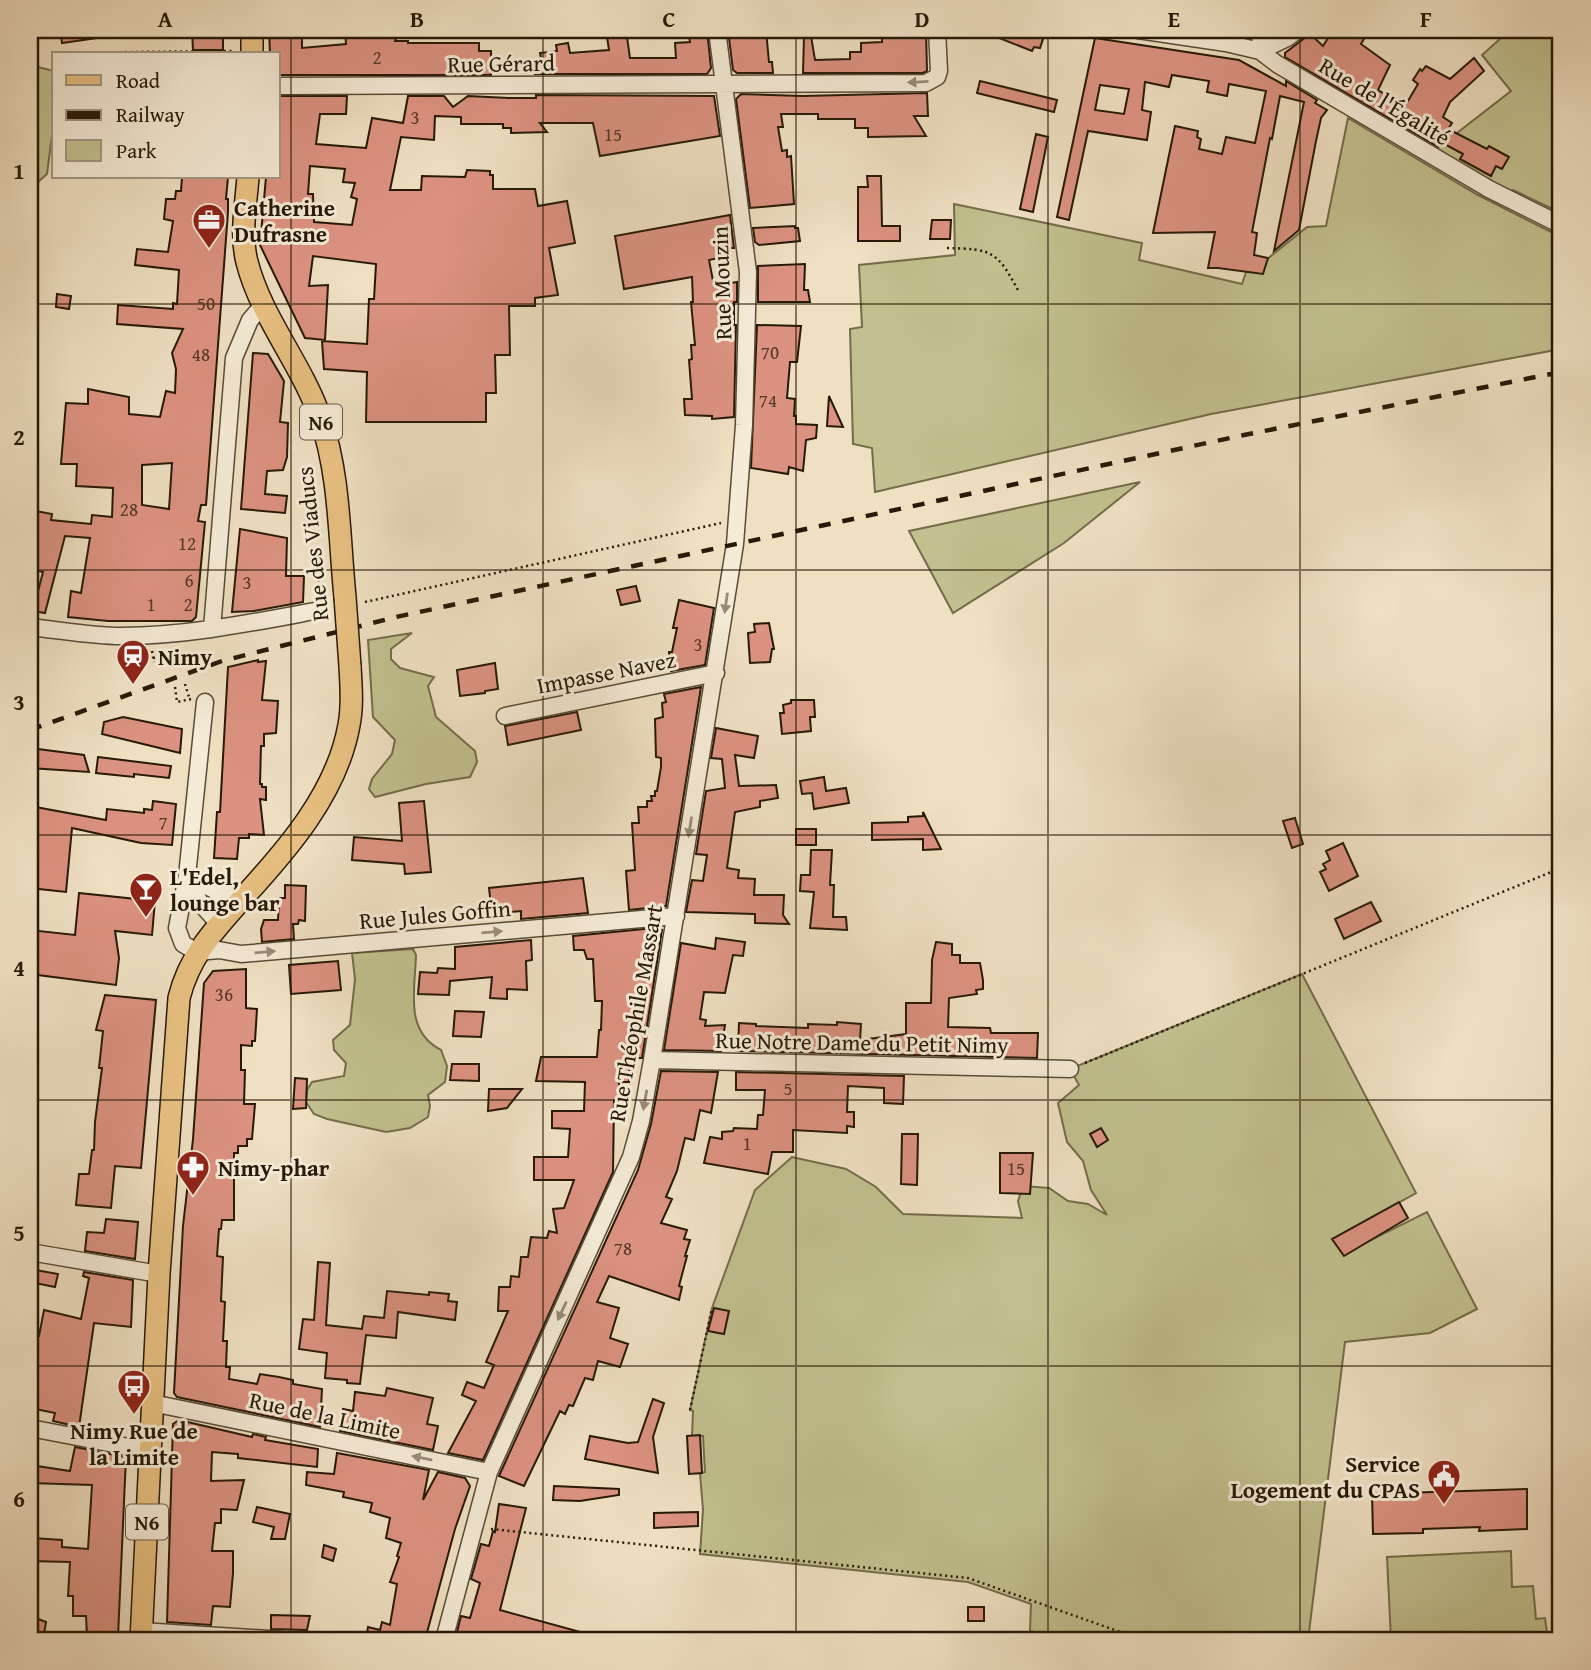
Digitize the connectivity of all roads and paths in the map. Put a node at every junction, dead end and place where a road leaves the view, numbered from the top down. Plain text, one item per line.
1 (717, 30) edge
2 (937, 30) edge
3 (1138, 30) edge
4 (1261, 30) edge
5 (1298, 30) edge
6 (252, 45) edge
7 (1260, 51) junction
8 (125, 52) dead end
9 (724, 82) junction
10 (280, 86) edge
11 (248, 178) edge
12 (1561, 225) edge
13 (947, 248) dead end
14 (1019, 292) dead end
15 (264, 304) junction
16 (737, 527) junction
17 (325, 584) dead end
18 (372, 601) dead end
19 (320, 610) joint
20 (30, 627) edge
21 (212, 629) junction
22 (176, 652) dead end
23 (153, 658) dead end
24 (716, 673) junction
25 (185, 684) dead end
26 (175, 687) dead end
27 (205, 702) dead end
28 (505, 716) dead end
29 (1561, 868) edge
30 (187, 876) junction
31 (244, 898) junction
32 (676, 916) junction
33 (219, 924) junction
34 (197, 952) junction
35 (652, 1060) junction
36 (1070, 1069) joint
37 (30, 1252) edge
38 (159, 1274) junction
39 (712, 1308) dead end
40 (152, 1403) junction
41 (690, 1410) dead end
42 (30, 1428) edge
43 (150, 1451) junction
44 (489, 1472) junction
45 (474, 1527) junction
46 (141, 1636) edge
47 (284, 1640) edge
48 (444, 1640) edge
49 (1143, 1640) edge

1 - 9 street, Rue Mouzin
2 -> 9 street, Rue Gérard
3 - 7 street, Rue de l'Égalité
4 - 7 street
5 - 7 street
6 - 8 path
7 - 12 street, Rue de l'Égalité
9 - 10 street, Rue Gérard
9 - 16 street, Rue Mouzin
11 - 15 main road, Rue des Viaducs / N6
13 - 14 path
15 - 21 street
15 - 31 main road, Rue des Viaducs / N6, bridge
16 - 18 path
16 -> 24 street, Rue Théophile Massart
17 - 19 path
19 - 21 street
20 - 21 street
22 - 23 path
24 - 28 street, Impasse Navez
24 -> 32 street, Rue Théophile Massart
25 - 26 path
27 - 30 street
29 - 36 path
30 - 31 street
30 - 33 street
30 - 34 street
31 - 33 main road, N6
34 -> 32 street, Rue Jules Goffin
32 - 35 street, Rue Théophile Massart
33 - 34 main road, N6
34 - 38 main road, N6
35 - 36 street, Rue Notre Dame du Petit Nimy
35 -> 44 street, Rue Théophile Massart
37 - 38 street
38 - 40 main road, N6
39 - 41 path
40 - 43 main road, N6
44 -> 40 street, Rue de la Limite
42 - 43 street
43 - 46 main road, N6
44 - 45 street, Rue Théophile Massart
45 - 48 street, Rue Théophile Massart
45 - 49 path
46 - 47 street

